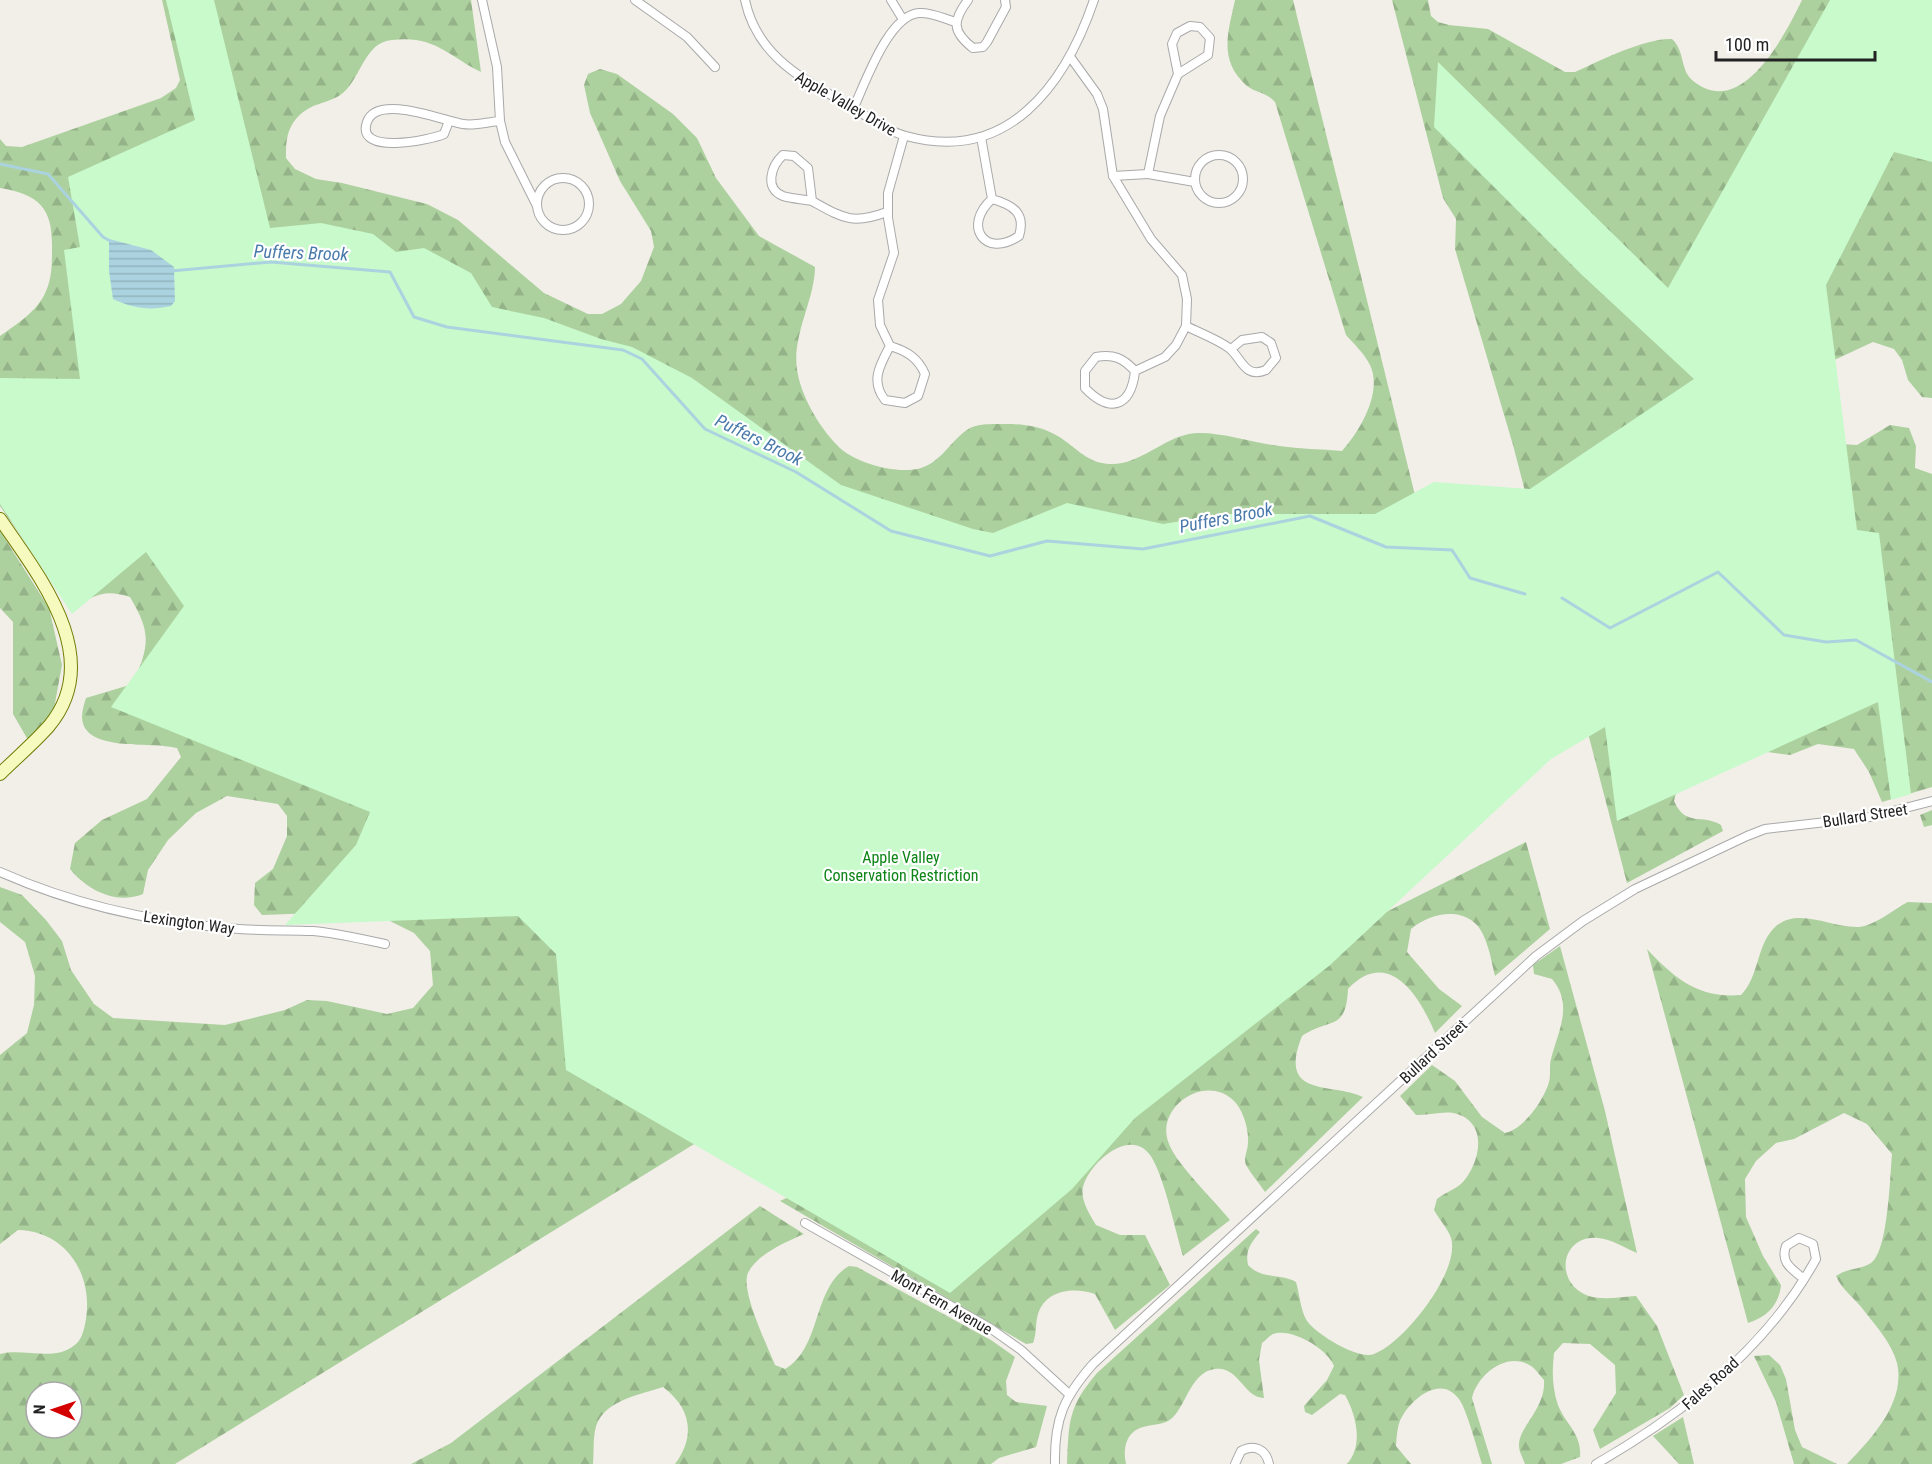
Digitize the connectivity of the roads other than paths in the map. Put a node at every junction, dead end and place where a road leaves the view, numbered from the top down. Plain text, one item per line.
1 (482, 0) edge
2 (635, 0) edge
3 (745, 0) edge
4 (891, 0) edge
5 (968, 0) edge
6 (1005, 0) edge
7 (1094, 0) edge
8 (902, 18) junction
9 (956, 22) junction
10 (1071, 58) junction
11 (715, 67) dead end
12 (1178, 74) junction
13 (854, 107) junction
14 (449, 121) junction
15 (500, 121) junction
16 (904, 136) junction
17 (981, 137) junction
18 (1148, 174) junction
19 (1113, 176) junction
20 (1195, 182) junction
21 (992, 200) junction
22 (813, 201) junction
23 (537, 206) junction
24 (887, 212) junction
25 (1186, 326) junction
26 (890, 346) junction
27 (1231, 350) junction
28 (1136, 371) junction
29 (0, 519) edge
30 (0, 774) edge
31 (1932, 801) edge
32 (0, 872) edge
33 (385, 944) dead end
34 (805, 1224) dead end
35 (1804, 1279) junction
36 (1069, 1394) junction
37 (1055, 1464) edge
38 (1235, 1464) edge
39 (1269, 1464) edge
40 (1596, 1464) edge

1 - 15 street
2 - 11 street
3 - 13 street, Apple Valley Drive
4 - 8 street
5 - 9 street
6 - 9 street
7 - 10 street, Apple Valley Drive
8 - 9 street
8 - 13 street
10 - 17 street, Apple Valley Drive
10 - 19 street
12 - 12 street
12 - 18 street
13 - 16 street, Apple Valley Drive
14 - 14 street
14 - 15 street
15 - 23 street
16 - 17 street, Apple Valley Drive
16 - 24 street
17 - 21 street
18 - 19 street
18 - 20 street
19 - 25 street
20 - 20 street
21 - 21 street
22 - 22 street
22 - 24 street
23 - 23 street
24 - 26 street
25 - 27 street
25 - 28 street
26 - 26 street
27 - 27 street
28 - 28 street
29 - 30 main road
31 - 36 street, Bullard Street
32 - 33 street, Lexington Way
34 - 36 street, Mont Fern Avenue
35 - 35 street, Fales Road
35 - 40 street, Fales Road
36 - 37 street, Bullard Street
38 - 39 street

